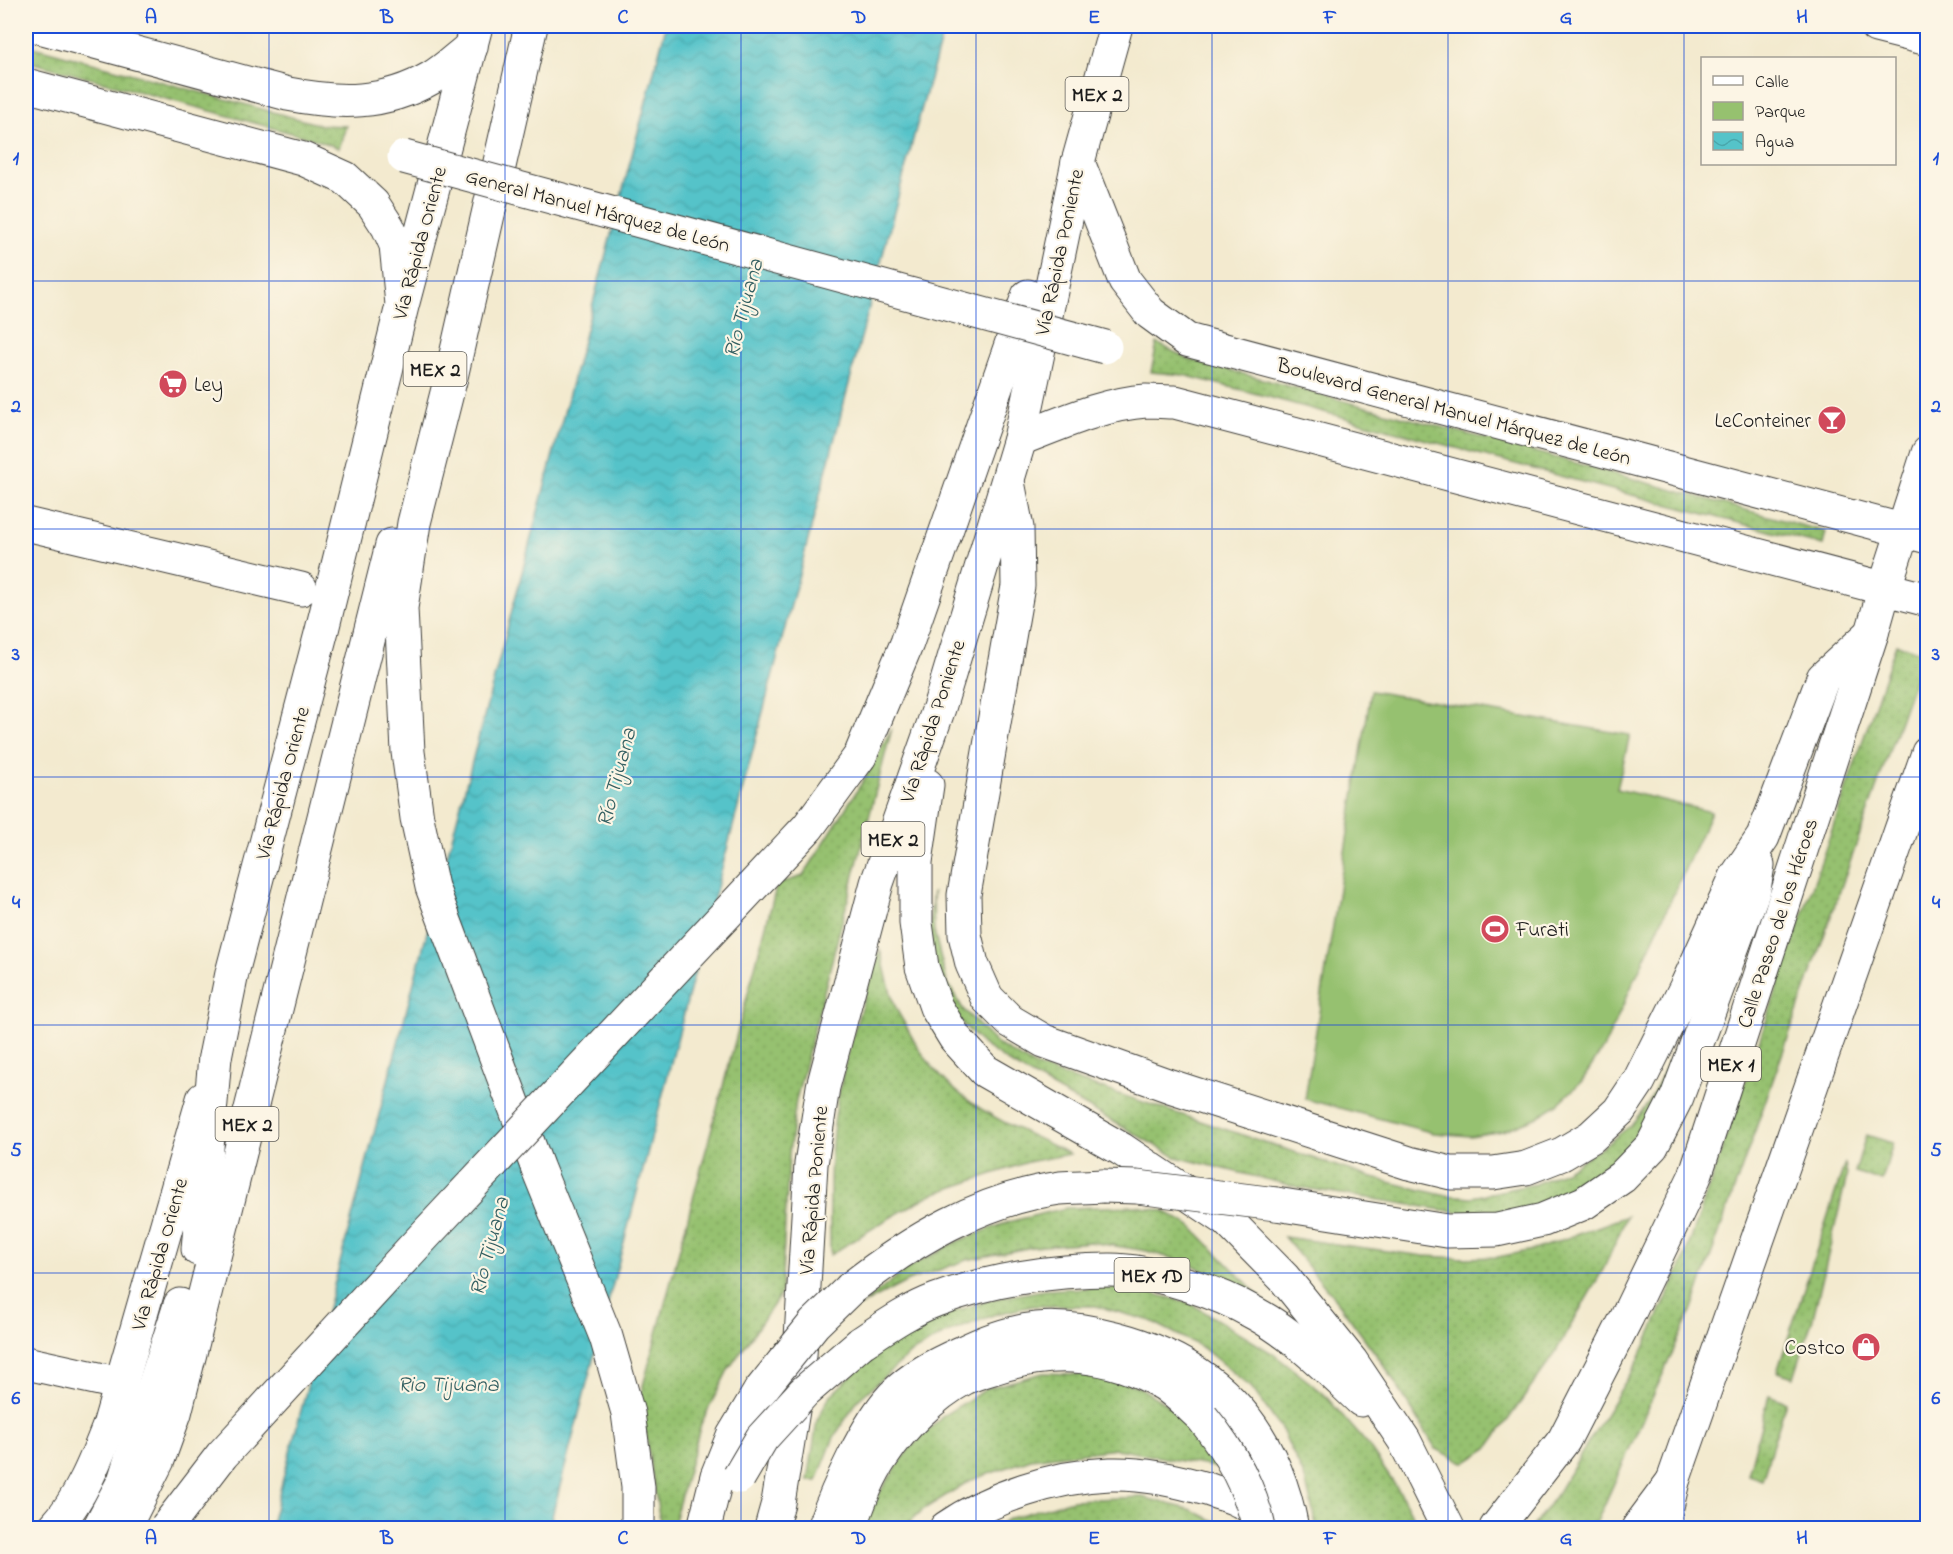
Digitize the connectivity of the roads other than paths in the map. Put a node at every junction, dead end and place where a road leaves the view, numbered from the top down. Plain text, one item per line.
1 (36, 26) edge
2 (519, 26) edge
3 (531, 26) edge
4 (1116, 26) edge
5 (1128, 26) edge
6 (1876, 26) edge
7 (473, 36) edge
8 (1928, 39) edge
9 (26, 85) edge
10 (404, 157) dead end
11 (1078, 162) junction
12 (402, 306) junction
13 (1105, 347) dead end
14 (1020, 439) junction
15 (1928, 453) edge
16 (1008, 482) junction
17 (26, 524) edge
18 (1915, 533) edge
19 (1884, 587) junction
20 (302, 589) dead end
21 (1928, 600) edge
22 (1872, 633) junction
23 (939, 708) junction
24 (351, 713) junction
25 (1928, 753) edge
26 (1763, 837) junction
27 (215, 1057) junction
28 (198, 1249) junction
29 (26, 1363) edge
30 (122, 1384) junction
31 (1404, 1440) junction
32 (1673, 1481) junction
33 (1503, 1519) edge
34 (54, 1528) edge
35 (99, 1528) edge
36 (124, 1528) edge
37 (166, 1528) edge
38 (638, 1528) edge
39 (704, 1528) edge
40 (719, 1528) edge
41 (771, 1528) edge
42 (823, 1528) edge
43 (850, 1528) edge
44 (946, 1528) edge
45 (1259, 1528) edge
46 (1282, 1528) edge
47 (1292, 1528) edge
48 (1448, 1528) edge
49 (1638, 1528) edge
50 (1662, 1528) edge

1 - 7 main road
2 - 24 main road, Vía Rápida Oriente / MEX 2
3 - 38 main road
4 - 11 main road, Vía Rápida Poniente / MEX 2
5 - 11 main road
6 - 8 main road
7 - 12 main road, Vía Rápida Oriente
9 - 12 main road
10 - 13 main road, General Manuel Márquez de León, bridge
11 - 14 main road, Vía Rápida Poniente / MEX 2
11 - 18 main road, Boulevard General Manuel Márquez de León
11 - 37 main road, bridge
12 - 27 main road, Vía Rápida Oriente
14 - 16 main road, Vía Rápida Poniente / MEX 2
14 - 19 main road
15 - 18 main road, Calle Paseo de los Héroes / MEX 1
16 - 23 main road, Vía Rápida Poniente / MEX 2
16 - 26 main road
17 - 20 main road
18 - 19 main road, Calle Paseo de los Héroes / MEX 1
19 - 21 main road
19 - 22 main road, Calle Paseo de los Héroes / MEX 1
22 - 26 main road
22 - 33 main road, Calle Paseo de los Héroes / MEX 1
23 - 31 main road
23 - 41 main road, Vía Rápida Poniente / MEX 2
24 - 28 main road
24 - 36 main road, Vía Rápida Oriente / MEX 2
25 - 32 main road
26 - 39 main road, bridge
27 - 28 main road
27 - 30 main road, Vía Rápida Oriente
28 - 35 main road
29 - 30 main road
30 - 34 main road, Vía Rápida Oriente
31 - 40 main road, MEX 1D, bridge
31 - 48 main road, MEX 1D
32 - 49 main road
32 - 50 main road
42 - 47 main road
43 - 45 main road, bridge
44 - 46 main road

